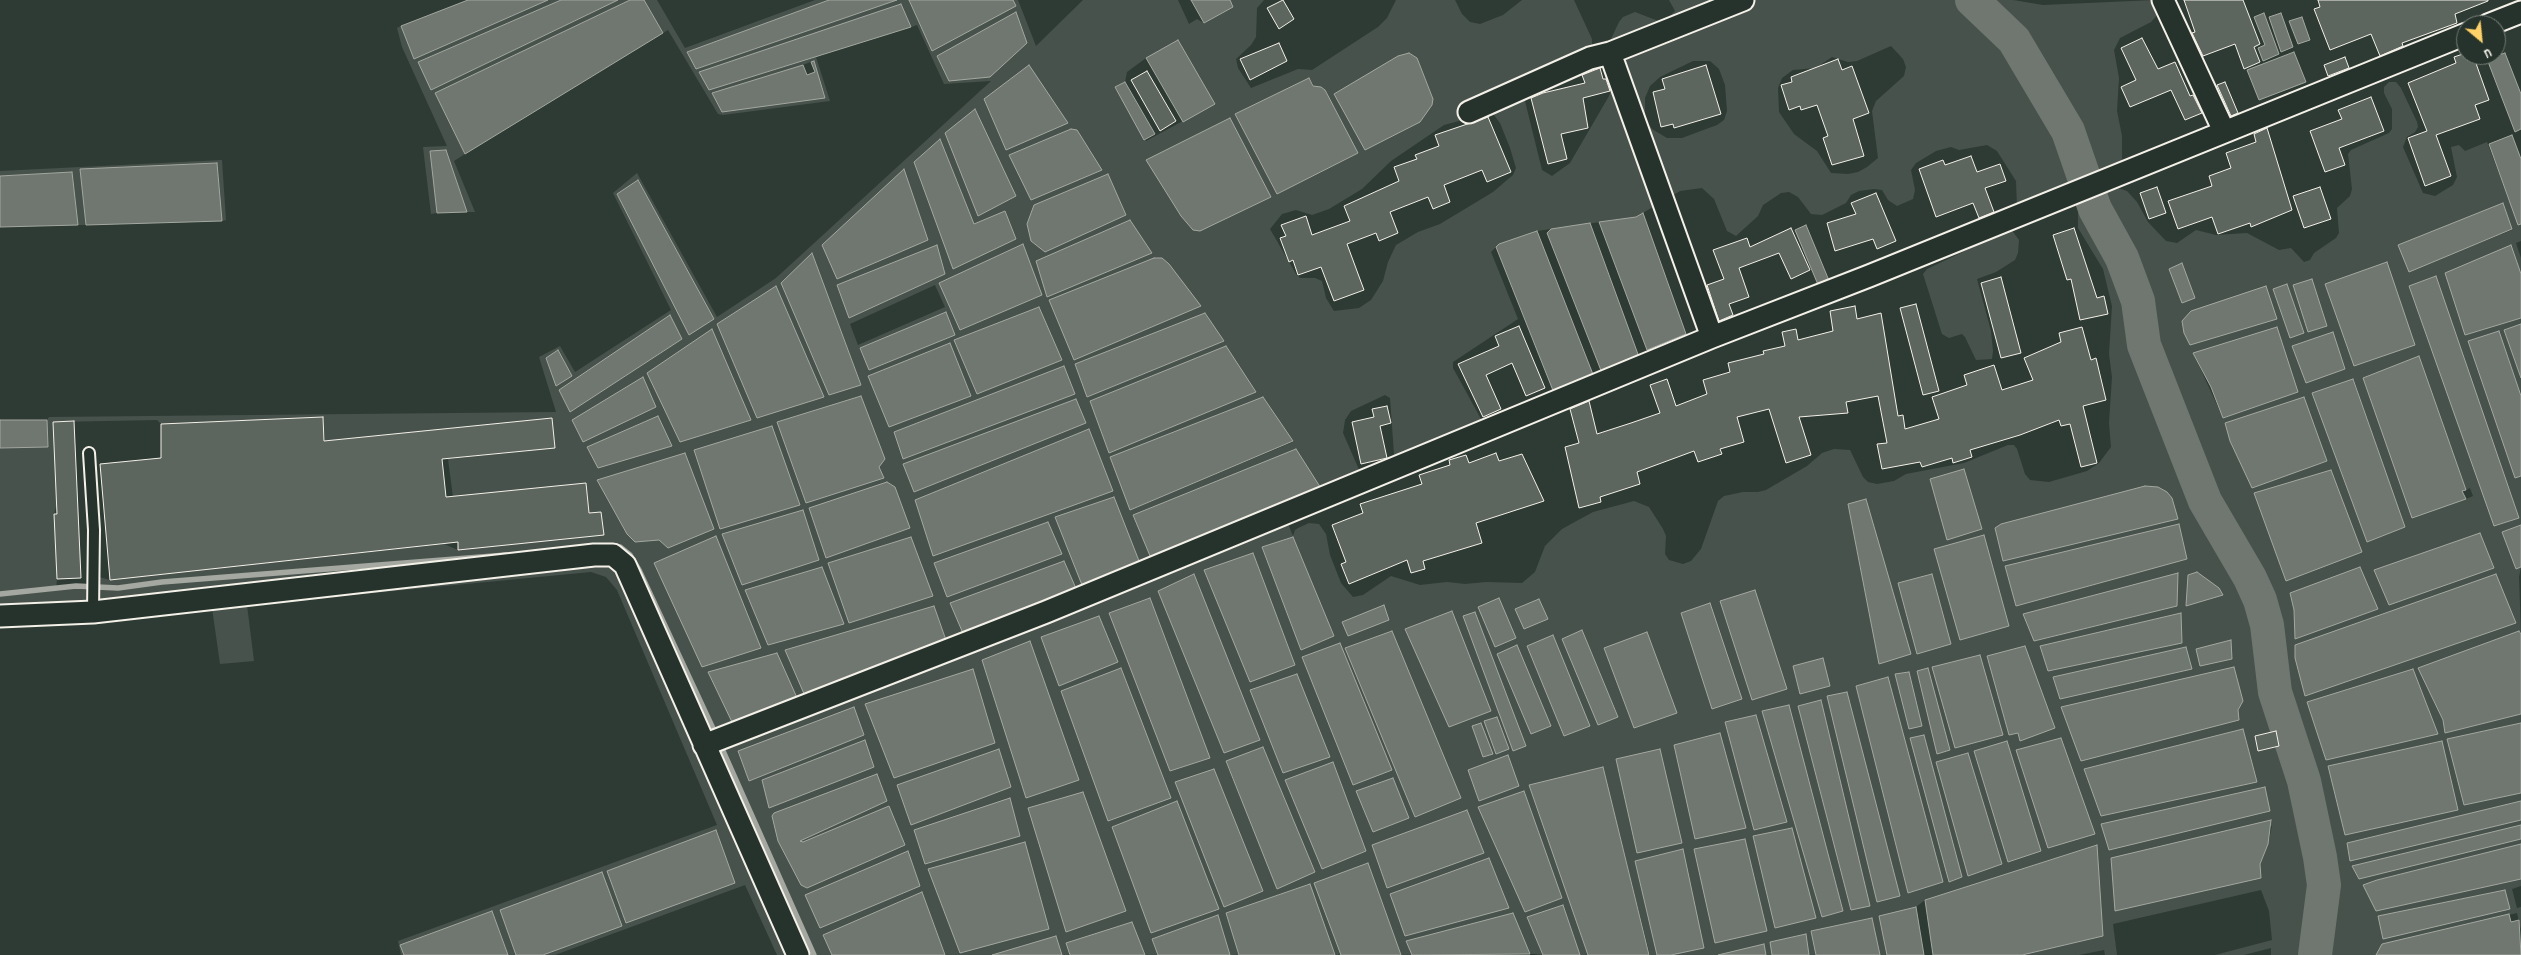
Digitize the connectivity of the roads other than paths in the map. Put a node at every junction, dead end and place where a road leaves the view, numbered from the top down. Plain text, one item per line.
1 (1743, 0) edge
2 (2163, 0) edge
3 (2521, 12) edge
4 (2506, 18) edge
5 (2456, 38) edge
6 (1610, 53) junction
7 (1469, 112) dead end
8 (2224, 132) junction
9 (1712, 337) junction
10 (90, 453) dead end
11 (93, 606) junction
12 (0, 616) edge
13 (714, 741) junction
14 (798, 955) edge

1 - 6 street
2 - 8 street
3 - 4 street
5 - 8 street
6 - 7 street
6 - 9 street
8 - 9 street
9 - 13 street
10 - 11 lane
11 - 12 street
11 - 13 street
13 - 14 street

